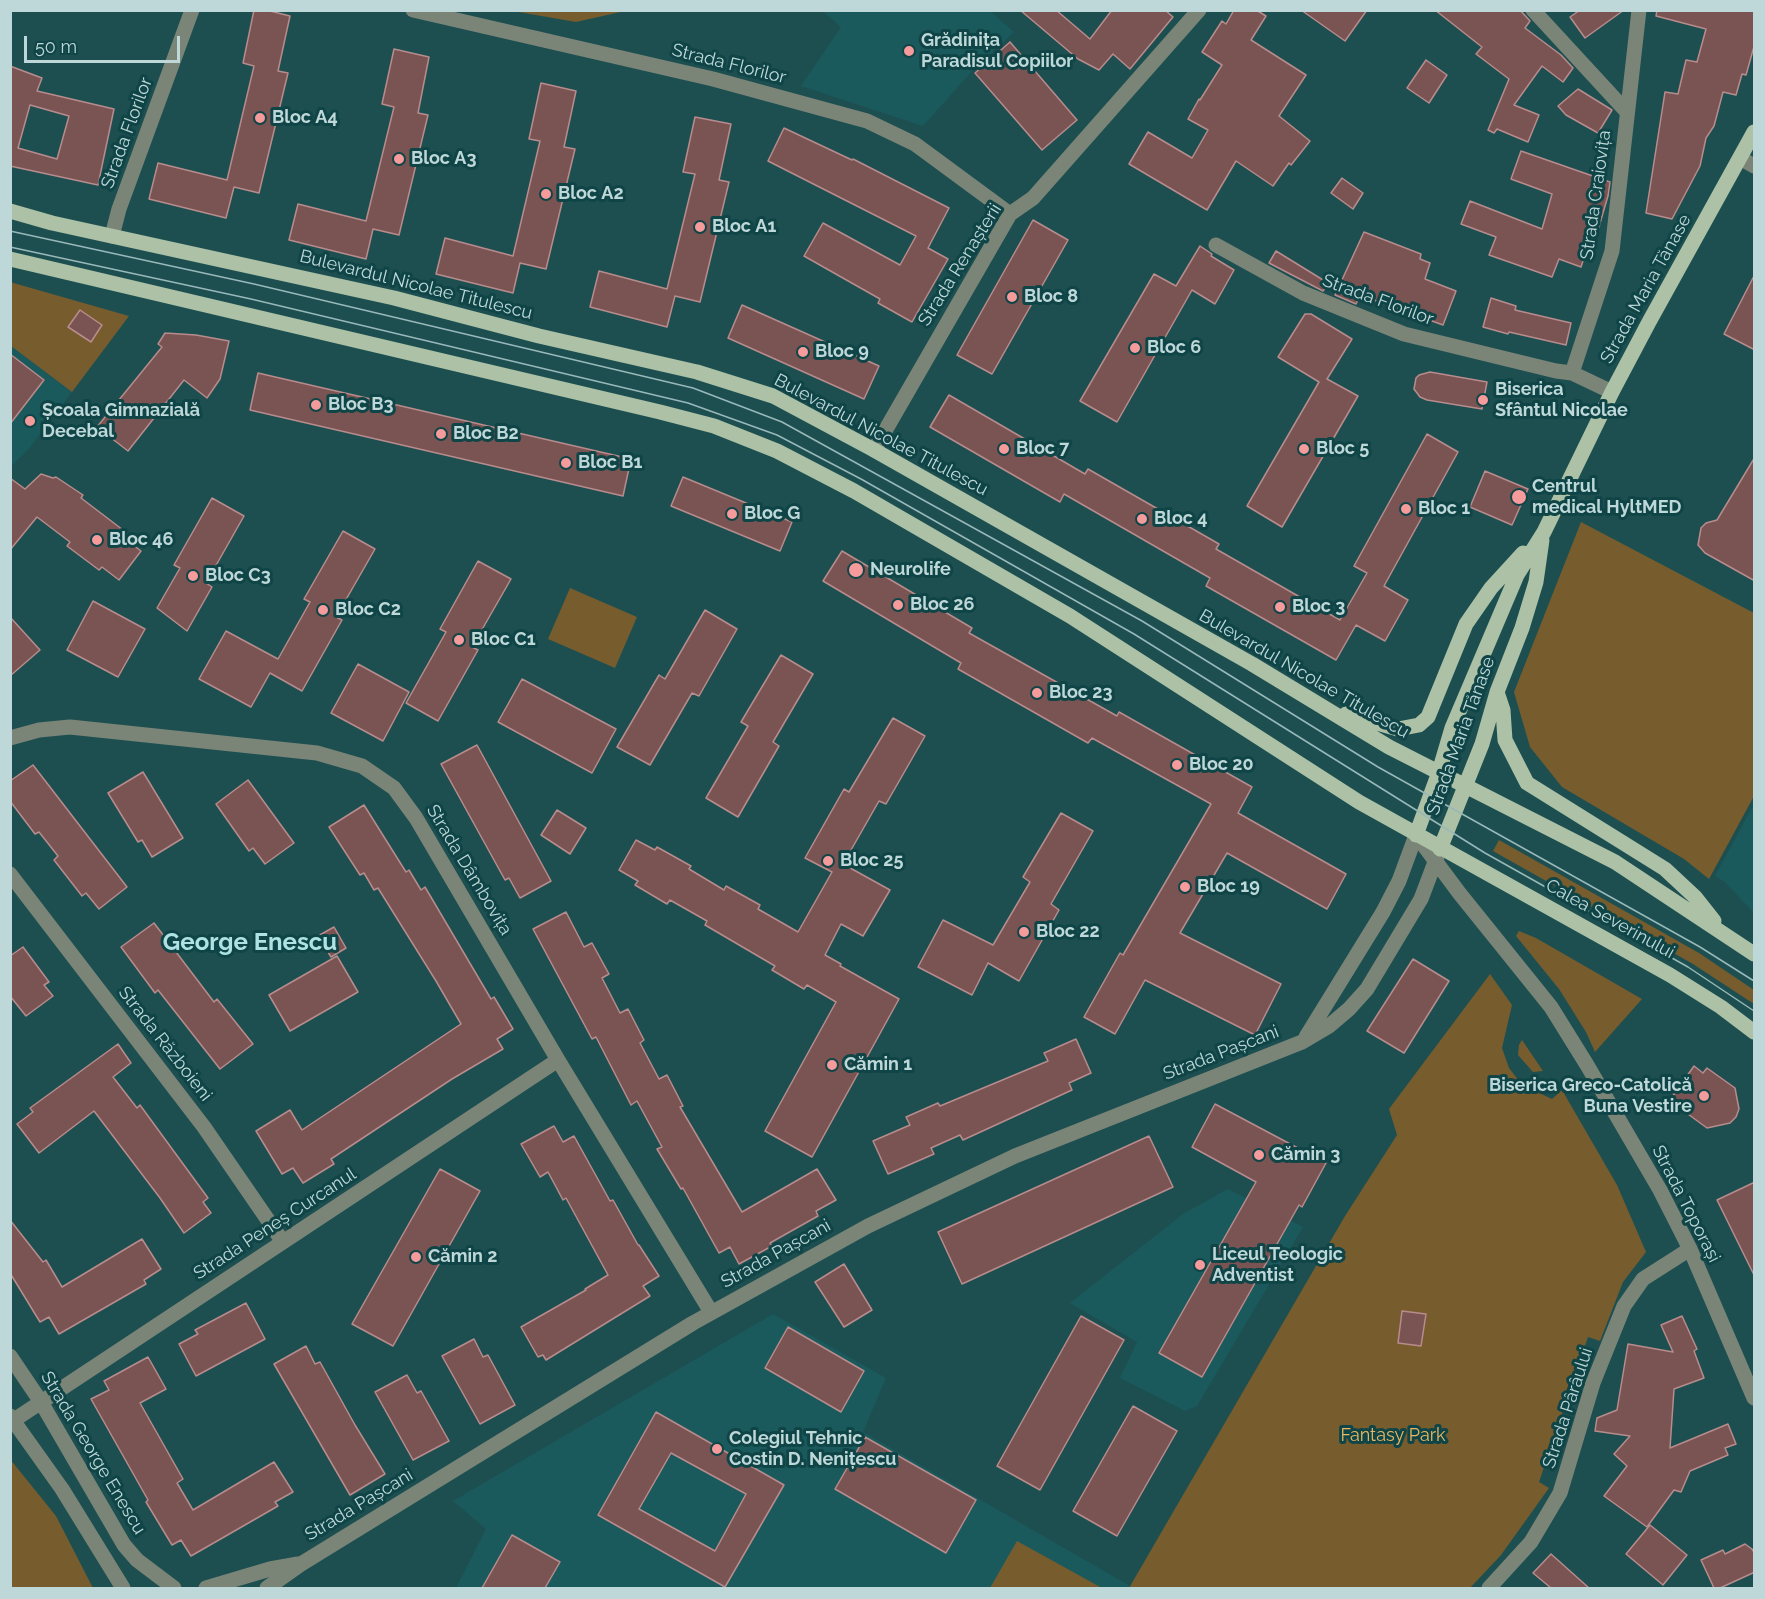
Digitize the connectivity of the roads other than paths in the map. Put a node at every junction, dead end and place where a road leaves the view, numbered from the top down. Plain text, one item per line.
1 (192, 10) edge
2 (413, 10) edge
3 (1533, 10) edge
4 (1639, 10) edge
5 (1196, 11) edge
6 (1627, 112) junction
7 (1755, 132) edge
8 (1740, 158) junction
9 (1755, 166) edge
10 (10, 211) edge
11 (1010, 214) junction
12 (112, 236) junction
13 (1216, 245) dead end
14 (10, 259) edge
15 (1572, 373) junction
16 (1612, 392) junction
17 (874, 450) junction
18 (1544, 532) junction
19 (1497, 692) junction
20 (1325, 708) junction
21 (10, 738) edge
22 (1439, 772) junction
23 (1466, 786) junction
24 (1416, 835) junction
25 (1438, 855) junction
26 (10, 874) edge
27 (1721, 931) junction
28 (1755, 954) edge
29 (1755, 1032) edge
30 (1302, 1042) junction
31 (558, 1060) junction
32 (283, 1242) junction
33 (1690, 1249) junction
34 (711, 1312) junction
35 (10, 1356) edge
36 (1755, 1398) edge
37 (40, 1402) junction
38 (12, 1418) edge
39 (301, 1564) junction
40 (123, 1588) edge
41 (174, 1588) edge
42 (206, 1588) edge
43 (267, 1588) edge
44 (1489, 1588) edge

1 - 12 street, Strada Florilor
2 - 11 street, Strada Florilor
3 - 6 street
4 - 6 street, Strada Craiovița
5 - 11 street, Strada Renașterii
6 - 15 street, Strada Craiovița
7 - 8 main road, Strada Maria Tănase
8 - 9 street
8 - 16 main road, Strada Maria Tănase
10 - 12 main road, Bulevardul Nicolae Titulescu
11 - 17 street, Strada Renașterii
12 - 17 main road, Bulevardul Nicolae Titulescu
13 - 15 street, Strada Florilor
14 - 24 main road
15 - 16 street
16 - 18 main road, Strada Maria Tănase
17 - 20 main road, Bulevardul Nicolae Titulescu
18 - 19 main road, Strada Maria Tănase
18 - 20 main road
18 - 22 main road, Strada Maria Tănase
19 - 23 main road, Strada Maria Tănase
19 - 27 main road
20 - 22 main road, Bulevardul Nicolae Titulescu
21 - 31 street, Strada Dâmbovița
22 - 23 main road, Bulevardul Nicolae Titulescu
22 - 24 main road, Strada Maria Tănase
23 - 25 main road, Strada Maria Tănase
23 - 27 main road
24 - 25 main road
24 - 30 street, Strada Pașcani
25 - 29 main road, Calea Severinului
25 - 30 street, Strada Pașcani
25 - 33 street, Strada Toporași
26 - 32 street, Strada Războieni
27 - 28 main road
30 - 34 street, Strada Pașcani
31 - 32 street, Strada Peneș Curcanul
31 - 34 street, Strada Dâmbovița
32 - 37 street, Strada Peneș Curcanul
33 - 36 street, Strada Toporași
33 - 44 street, Strada Pârâului
34 - 39 street, Strada Pașcani
35 - 37 street, Strada George Enescu
37 - 38 street, Strada Peneș Curcanul
37 - 41 street, Strada George Enescu
38 - 40 street
39 - 42 street, Strada Pașcani
39 - 43 street, Strada Pașcani

